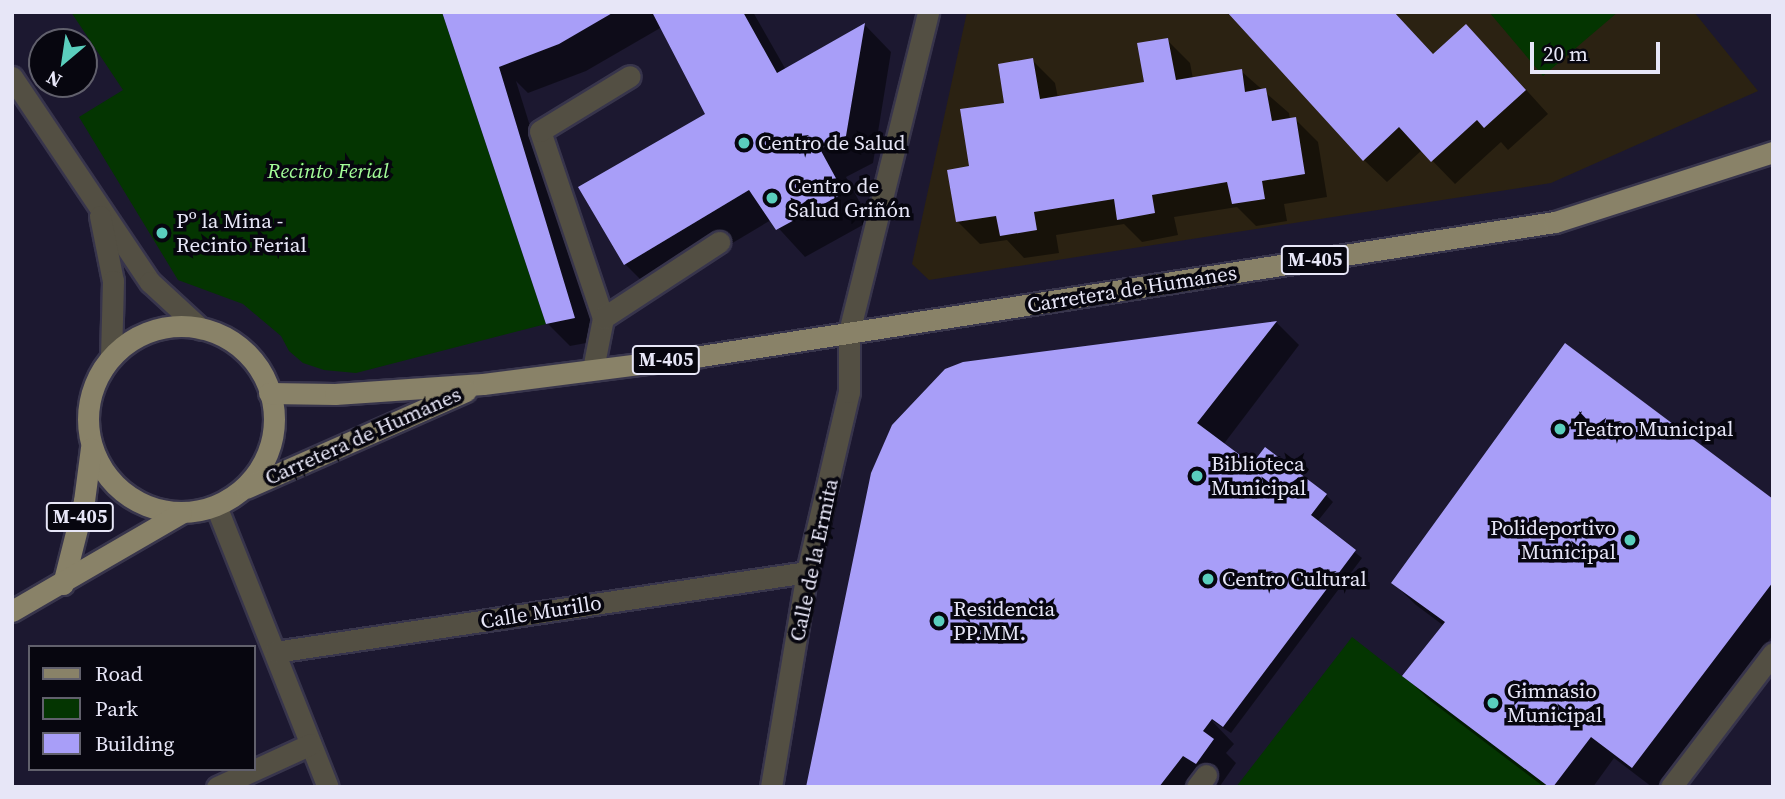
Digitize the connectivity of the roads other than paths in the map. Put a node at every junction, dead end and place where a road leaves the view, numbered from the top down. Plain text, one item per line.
1 (928, 12) edge
2 (630, 76) dead end
3 (12, 77) edge
4 (1773, 152) edge
5 (98, 207) junction
6 (719, 242) dead end
7 (603, 318) junction
8 (201, 329) junction
9 (849, 332) junction
10 (111, 356) junction
11 (593, 369) junction
12 (482, 384) junction
13 (269, 393) junction
14 (91, 448) junction
15 (244, 489) junction
16 (216, 506) junction
17 (181, 513) junction
18 (807, 572) junction
19 (63, 584) junction
20 (12, 611) edge
21 (275, 652) junction
22 (1773, 653) edge
23 (311, 744) junction
24 (256, 769) edge
25 (252, 771) edge
26 (1678, 784) edge
27 (217, 787) edge
28 (328, 787) edge
29 (771, 787) edge

1 - 9 street, Calle de la Ermita
2 - 7 street
3 - 5 street
4 - 9 main road, Carretera de Humanes / M-405
5 - 8 street
5 - 10 street
6 - 7 street
7 - 11 street
8 - 10 main road
8 - 13 main road
9 - 11 main road, Carretera de Humanes / M-405
9 - 18 street, Calle de la Ermita
10 - 14 main road
11 - 12 main road, Carretera de Humanes / M-405
12 - 13 main road, Carretera de Humanes / M-405
12 - 15 main road, Carretera de Humanes / M-405
13 - 15 main road
14 - 17 main road
14 - 19 main road, M-405
15 - 16 main road
16 - 17 main road
16 - 21 street
17 - 19 main road, M-405
18 - 21 street, Calle Murillo
18 - 29 street, Calle de la Ermita
19 - 20 main road, M-405
21 - 23 street
22 - 26 street
23 - 24 street
23 - 28 street
25 - 27 street

